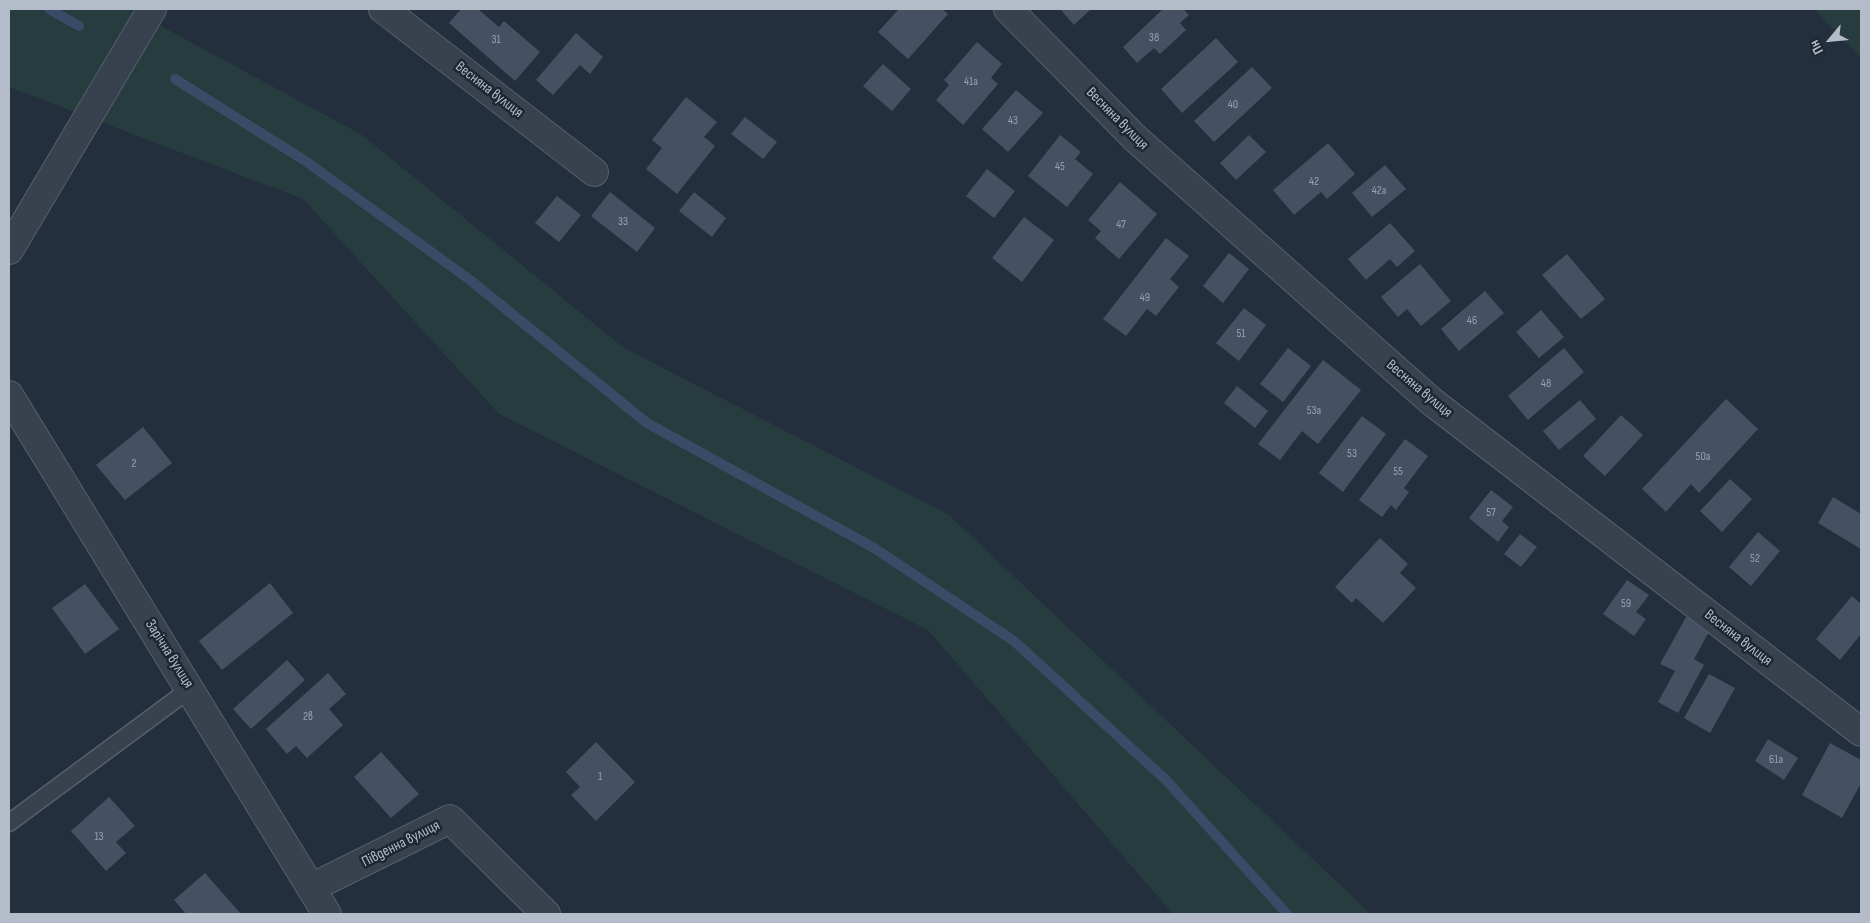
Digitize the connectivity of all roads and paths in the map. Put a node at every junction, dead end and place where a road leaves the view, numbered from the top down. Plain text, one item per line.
1 (152, 9) edge
2 (383, 9) edge
3 (1008, 9) edge
4 (594, 172) dead end
5 (9, 250) edge
6 (9, 395) edge
7 (190, 689) junction
8 (1861, 732) edge
9 (9, 823) edge
10 (311, 888) junction
11 (327, 914) edge
12 (546, 914) edge

1 - 5 street
2 - 4 street, Весняна вулиця
3 - 8 street, Весняна вулиця
6 - 7 street, Зарічна вулиця
7 - 9 lane
7 - 10 street, Зарічна вулиця
10 - 11 street, Зарічна вулиця
10 - 12 street, Південна вулиця

